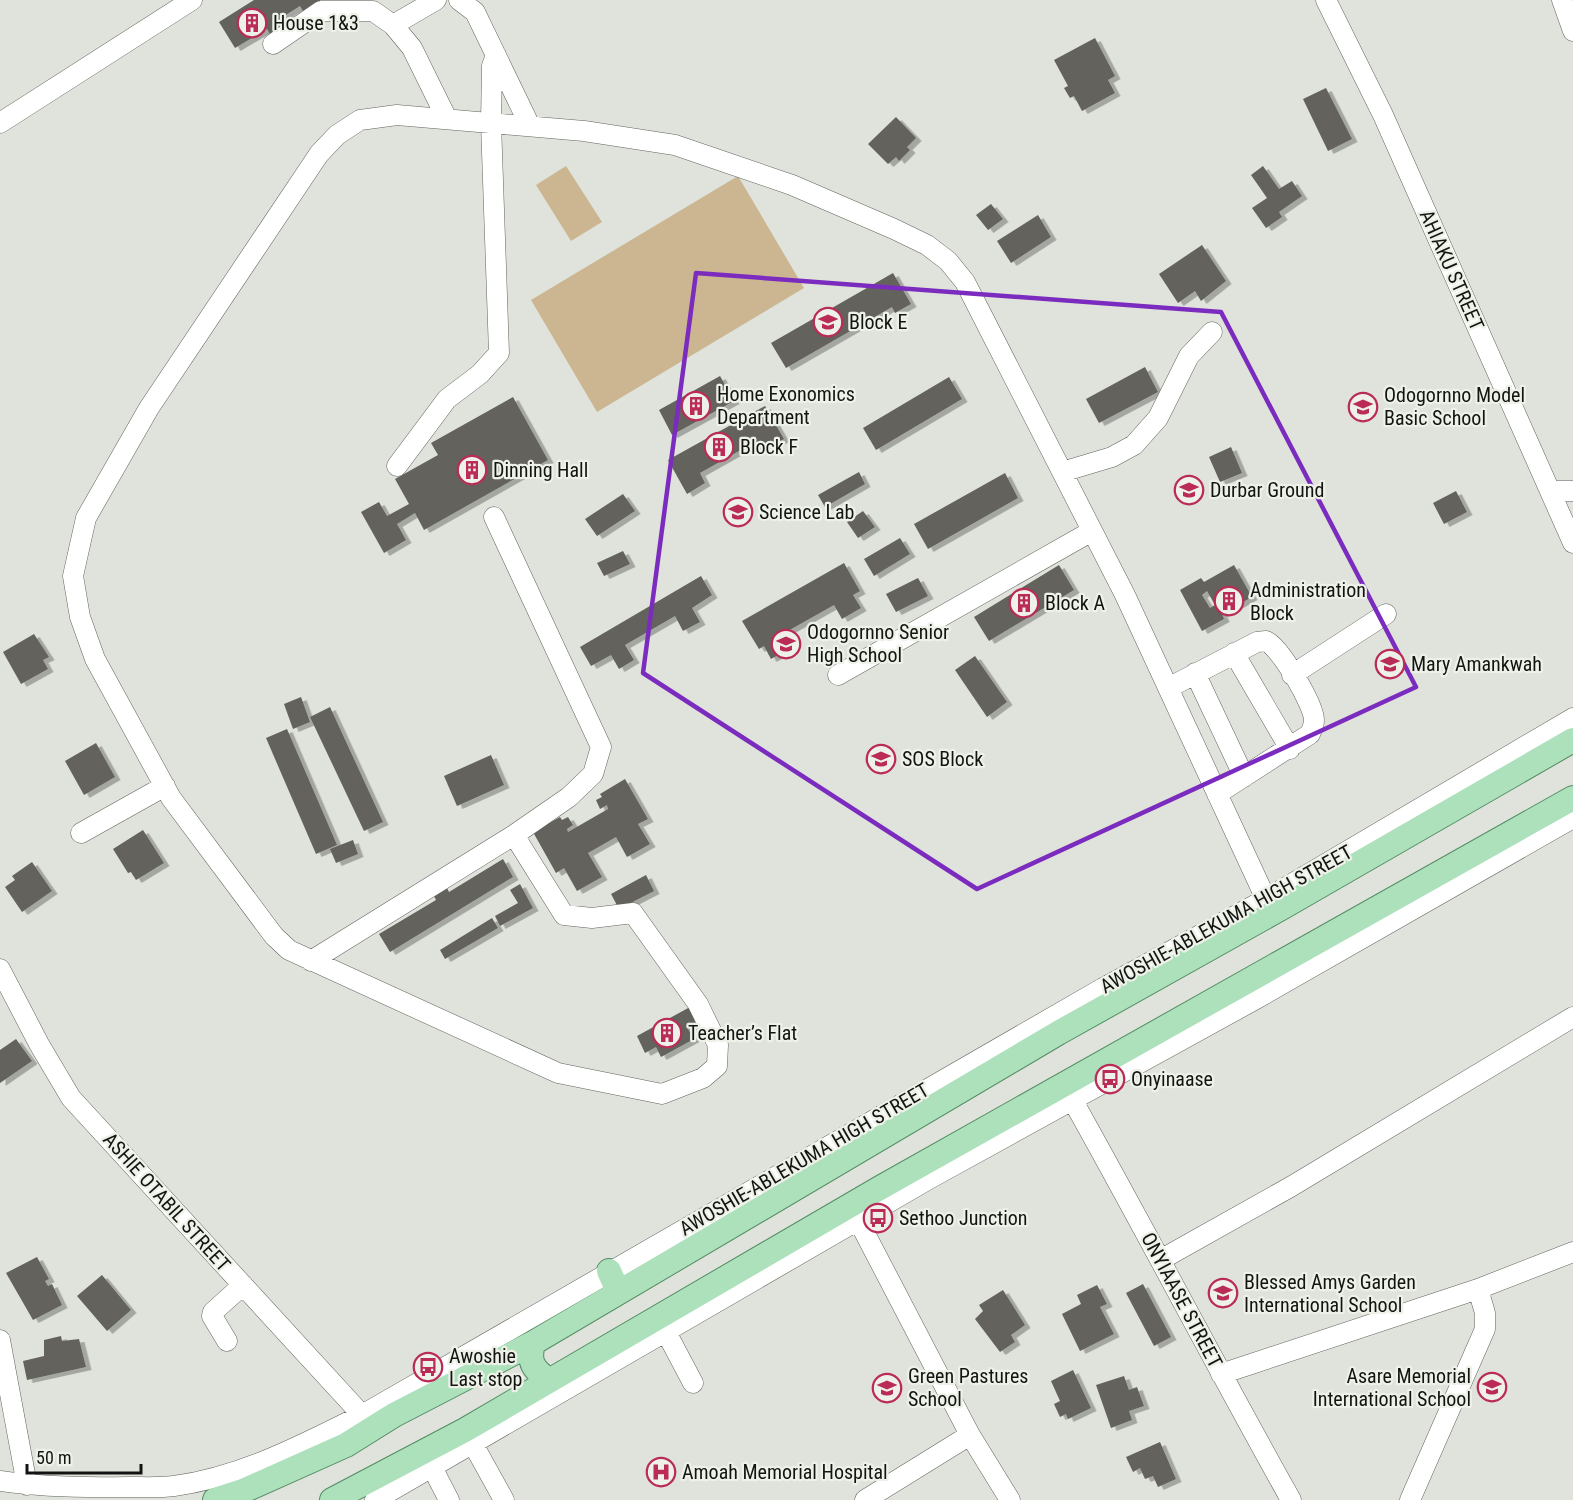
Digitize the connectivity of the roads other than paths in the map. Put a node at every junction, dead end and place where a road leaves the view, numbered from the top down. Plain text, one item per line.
1 (192, 0) edge
2 (436, 0) edge
3 (459, 0) edge
4 (1326, 0) edge
5 (1562, 0) edge
6 (393, 25) junction
7 (1573, 31) edge
8 (273, 44) dead end
9 (496, 55) junction
10 (2, 115) edge
11 (447, 119) junction
12 (491, 123) junction
13 (530, 126) junction
14 (1212, 332) dead end
15 (397, 466) dead end
16 (1062, 472) junction
17 (1550, 491) junction
18 (1573, 491) edge
19 (494, 517) dead end
20 (1092, 531) junction
21 (1573, 543) edge
22 (1386, 614) dead end
23 (1234, 653) junction
24 (1195, 674) junction
25 (838, 675) dead end
26 (1292, 675) junction
27 (1168, 687) junction
28 (1573, 718) edge
29 (1573, 740) edge
30 (1290, 749) junction
31 (1244, 777) junction
32 (165, 786) junction
33 (1217, 794) junction
34 (1573, 798) edge
35 (1573, 818) edge
36 (81, 833) dead end
37 (514, 835) junction
38 (1266, 899) junction
39 (311, 961) junction
40 (0, 969) edge
41 (1251, 991) junction
42 (1106, 996) junction
43 (1573, 1017) edge
44 (1073, 1101) junction
45 (928, 1179) junction
46 (880, 1188) junction
47 (858, 1220) junction
48 (1573, 1252) edge
49 (1162, 1259) junction
50 (614, 1281) junction
51 (243, 1285) junction
52 (1478, 1289) junction
53 (666, 1332) junction
54 (0, 1340) edge
55 (227, 1341) dead end
56 (533, 1343) junction
57 (1221, 1374) junction
58 (548, 1380) junction
59 (693, 1383) dead end
60 (362, 1415) junction
61 (970, 1435) junction
62 (473, 1444) junction
63 (432, 1467) junction
64 (0, 1481) edge
65 (27, 1485) junction
66 (215, 1500) edge
67 (332, 1500) edge
68 (375, 1500) edge
69 (450, 1500) edge
70 (504, 1500) edge
71 (866, 1500) edge
72 (1010, 1500) edge
73 (1291, 1500) edge
74 (1410, 1500) edge

1 - 10 street
2 - 6 street
3 - 9 street
4 - 17 street, AHIAKU STREET
5 - 7 street
6 - 8 street
6 - 11 street
9 - 12 street
9 - 13 street
11 - 12 street
11 - 32 street
12 - 13 street
12 - 15 street
13 - 16 street
14 - 16 street
16 - 20 street
17 - 18 street
17 - 21 street, AHIAKU STREET
19 - 37 street
20 - 25 street
20 - 27 street
22 - 26 street
23 - 24 street
23 - 26 street
23 - 30 street
24 - 27 street
24 - 31 street
26 - 30 street
27 - 33 street
28 - 38 street, AWOSHIE-ABLEKUMA HIGH STREET
29 - 42 main road, AWOSHIE-ABLEKUMA HIGH STREET
30 - 31 street
31 - 33 street
32 - 36 street
32 - 39 street
33 - 38 street
34 - 41 main road
35 - 41 street
37 - 39 street
37 - 39 street
38 - 42 street, AWOSHIE-ABLEKUMA HIGH STREET
40 - 51 street, ASHIE OTABIL STREET
41 - 44 street
41 - 46 main road
42 - 50 main road, AWOSHIE-ABLEKUMA HIGH STREET
43 - 49 street
44 - 45 street
44 - 49 street, ONYIAASE STREET
45 - 46 main road
45 - 47 street
46 - 58 main road
47 - 53 street
47 - 61 street
48 - 52 street
49 - 57 street, ONYIAASE STREET
50 - 56 main road, AWOSHIE-ABLEKUMA HIGH STREET
50 - 60 street, AWOSHIE-ABLEKUMA HIGH STREET
51 - 55 street
51 - 60 street, ASHIE OTABIL STREET
52 - 57 street
52 - 74 street
53 - 59 street
53 - 62 street
54 - 65 street
56 - 58 main road
56 - 66 main road, AWOSHIE-ABLEKUMA HIGH STREET
57 - 73 street, ONYIAASE STREET
58 - 67 main road
60 - 65 street, AWOSHIE-ABLEKUMA HIGH STREET
61 - 71 street
61 - 72 street
62 - 63 street
62 - 70 street
63 - 68 street
63 - 69 street
64 - 65 street, AWOSHIE-ABLEKUMA HIGH STREET

